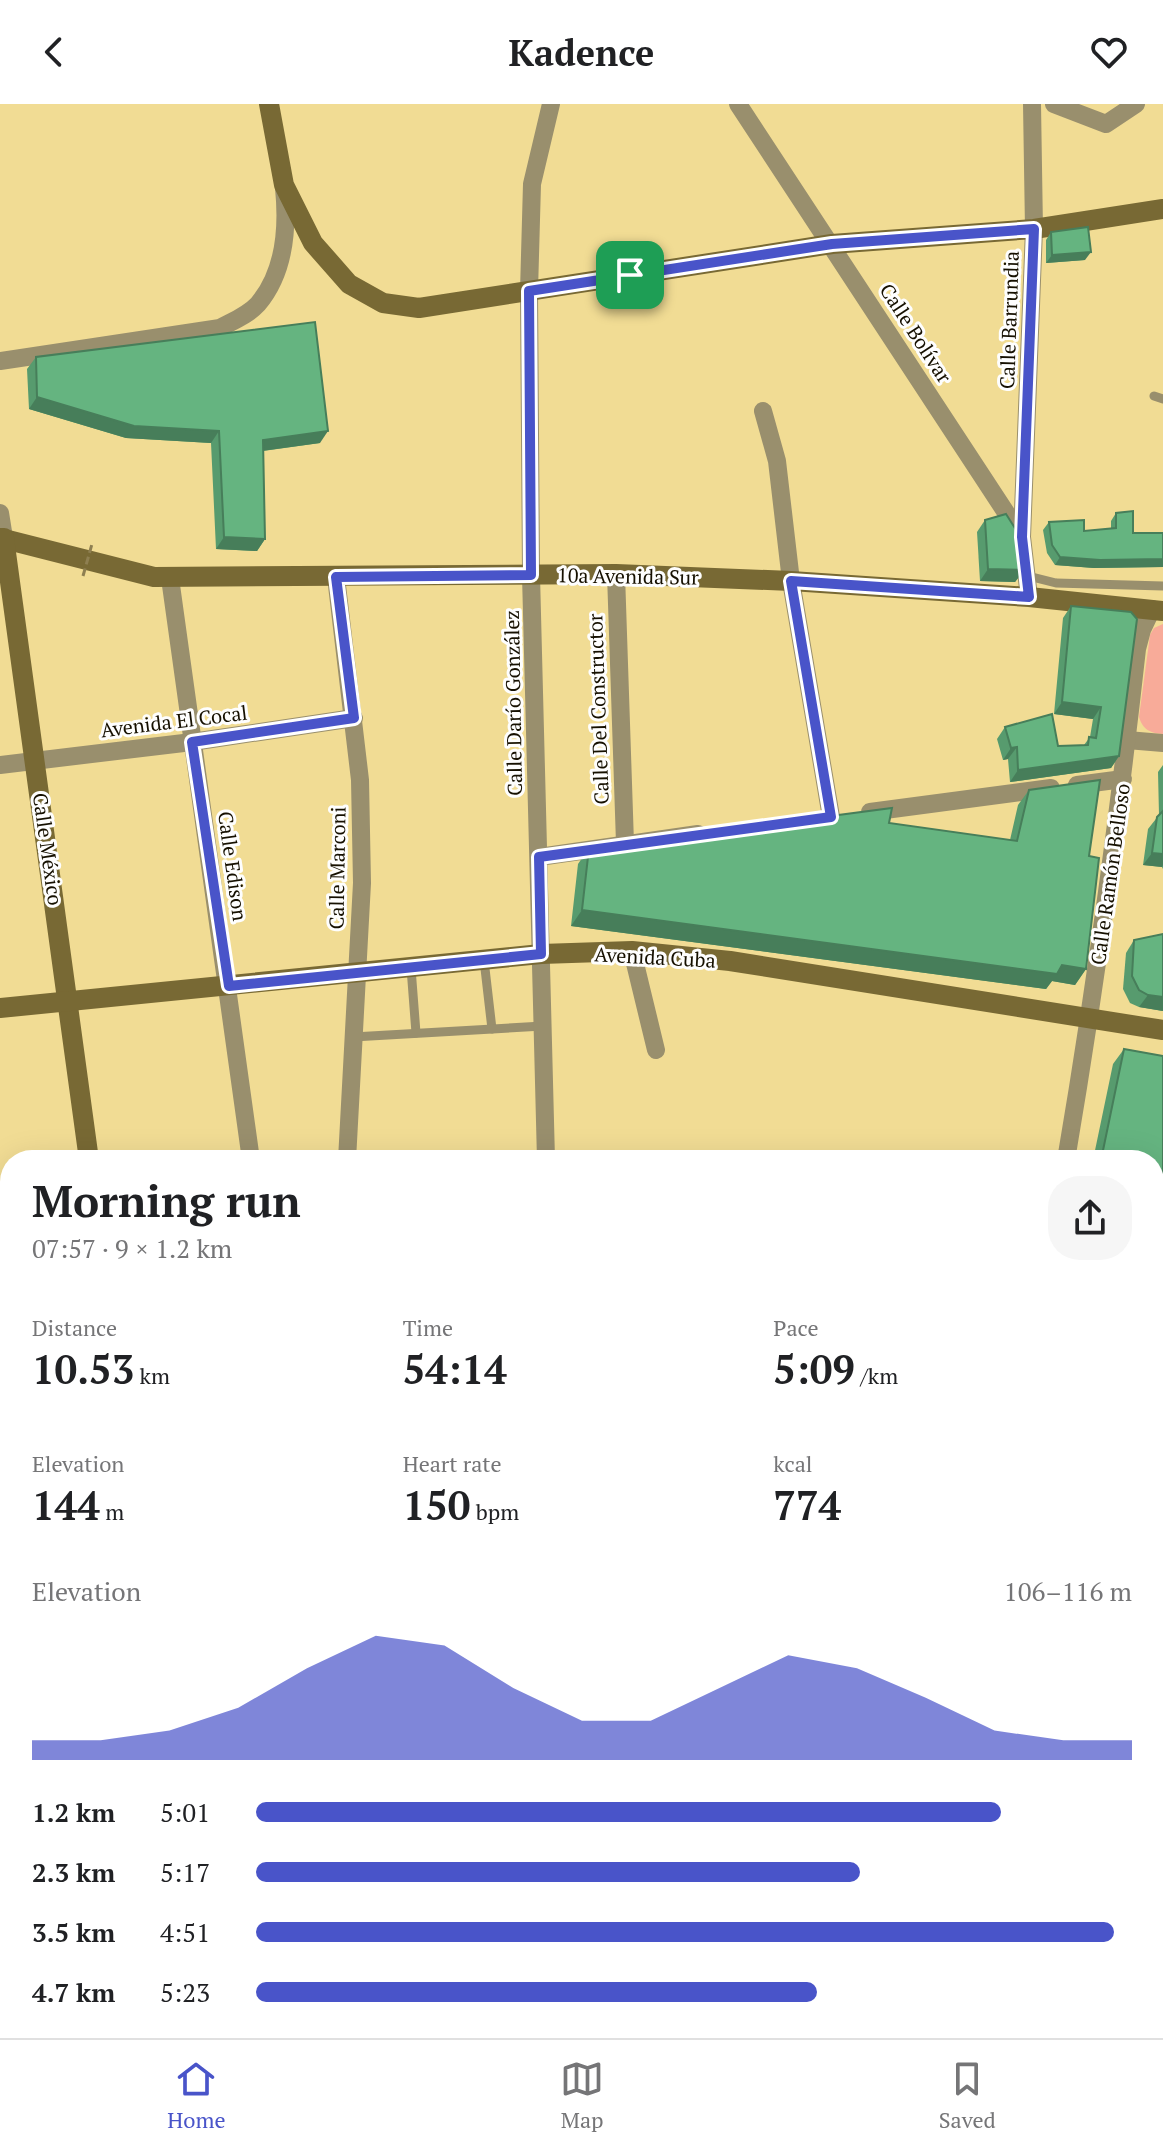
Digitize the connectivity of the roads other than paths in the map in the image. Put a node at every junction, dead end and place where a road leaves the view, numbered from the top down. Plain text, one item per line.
1 (269, 104) edge
2 (551, 104) edge
3 (738, 104) edge
4 (1032, 104) edge
5 (1054, 104) edge
6 (1136, 104) edge
7 (284, 185) junction
8 (1163, 209) edge
9 (1034, 229) junction
10 (832, 244) junction
11 (529, 291) junction
12 (0, 361) edge
13 (763, 411) dead end
14 (0, 513) edge
15 (1022, 537) junction
16 (2, 538) edge
17 (616, 574) junction
18 (531, 575) junction
19 (1028, 576) junction
20 (336, 577) junction
21 (170, 578) junction
22 (791, 581) junction
23 (1163, 586) edge
24 (1029, 597) junction
25 (1159, 605) edge
26 (354, 718) junction
27 (1127, 740) junction
28 (192, 742) junction
29 (1163, 743) edge
30 (35, 761) junction
31 (0, 765) edge
32 (1123, 779) junction
33 (713, 832) edge
34 (625, 843) junction
35 (539, 857) junction
36 (632, 951) junction
37 (541, 954) junction
38 (484, 960) junction
39 (411, 968) junction
40 (356, 973) junction
41 (229, 986) junction
42 (69, 1003) junction
43 (0, 1008) edge
44 (1090, 1017) junction
45 (543, 1026) junction
46 (492, 1029) junction
47 (1163, 1030) edge
48 (416, 1033) junction
49 (353, 1037) junction
50 (656, 1050) dead end
51 (88, 1150) edge
52 (250, 1150) edge
53 (347, 1150) edge
54 (546, 1150) edge
55 (1068, 1150) edge

1 - 7 main road
2 - 11 street, Calle Darío González
3 - 10 street, Calle Bolívar
4 - 9 street, Calle Barrundia
5 - 6 street
7 - 11 main road
7 - 12 street
8 - 9 main road
9 - 10 main road
9 - 15 street, Calle Barrundia
10 - 11 main road
10 - 15 street, Calle Bolívar
11 - 18 street, Calle Darío González
13 - 22 street
14 - 16 street
15 - 19 street, Calle Bolívar
16 - 21 main road, 10a Avenida Sur
16 - 30 main road, Calle México
17 - 18 main road, 10a Avenida Sur
17 - 22 main road, 10a Avenida Sur
17 - 34 street, Calle Del Constructor
18 - 20 main road, 10a Avenida Sur
18 - 35 street, Calle Darío González
19 - 23 lane
19 - 24 street, Calle Bolívar
20 - 21 main road, 10a Avenida Sur
20 - 26 street, Calle Marconi
21 - 28 street, Calle Edison
22 - 24 main road, 10a Avenida Sur
22 - 32 street
24 - 25 main road, 10a Avenida Sur
25 - 27 street, Calle Ramón Belloso
26 - 28 street, Avenida El Cocal
26 - 40 street, Calle Marconi
27 - 29 street
27 - 32 street, Calle Ramón Belloso
28 - 30 street, Avenida El Cocal
28 - 41 street, Calle Edison
30 - 31 street, Avenida El Cocal
30 - 42 main road, Calle México
32 - 44 street, Calle Ramón Belloso
33 - 34 street
34 - 35 street
35 - 37 street, Calle Darío González
36 - 37 main road, Avenida Cuba
36 - 44 main road, Avenida Cuba
36 - 50 street
37 - 38 main road, Avenida Cuba
37 - 45 street, Calle Darío González
38 - 39 main road, Avenida Cuba
38 - 46 lane
39 - 40 main road, Avenida Cuba
39 - 48 lane
40 - 41 main road, Avenida Cuba
40 - 49 street, Calle Marconi
41 - 42 main road, Avenida Cuba
41 - 52 street, Calle Edison
42 - 43 main road, Avenida Cuba
42 - 51 main road, Calle México
44 - 47 main road, Avenida Cuba
44 - 55 street, Calle Ramón Belloso
45 - 46 lane
45 - 54 street, Calle Darío González
46 - 48 lane
48 - 49 lane
49 - 53 street, Calle Marconi

